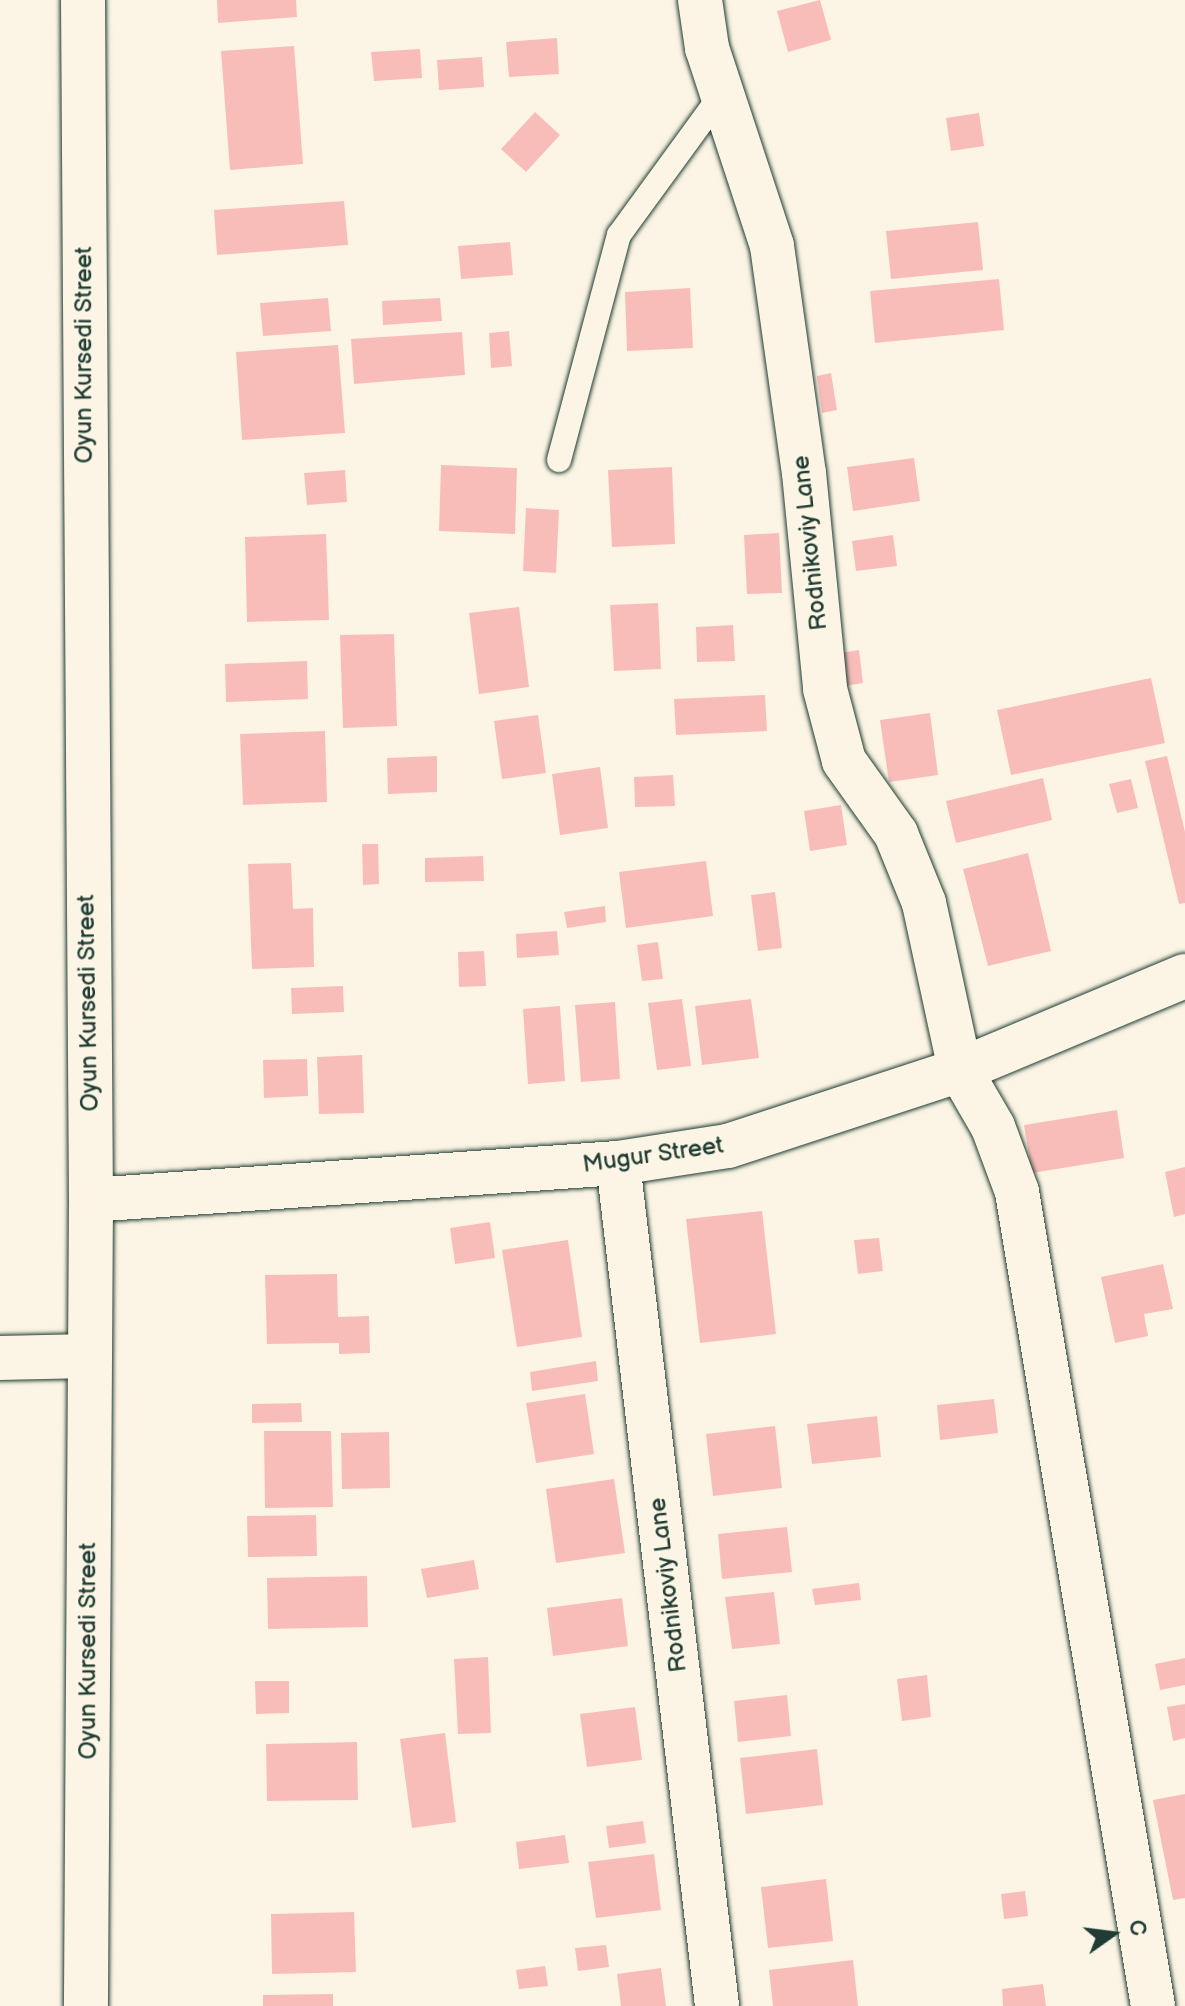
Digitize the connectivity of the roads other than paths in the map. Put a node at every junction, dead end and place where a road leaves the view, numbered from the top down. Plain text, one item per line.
1 (83, 0) edge
2 (700, 0) edge
3 (722, 94) junction
4 (559, 460) dead end
5 (1185, 976) edge
6 (960, 1070) junction
7 (618, 1163) junction
8 (91, 1200) junction
9 (89, 1356) junction
10 (0, 1358) edge
11 (86, 2006) edge
12 (717, 2006) edge
13 (1153, 2006) edge

1 - 8 street, Oyun Kursedi Street
2 - 3 street, Rodnikoviy Lane
3 - 4 lane
3 - 6 street, Rodnikoviy Lane
5 - 6 street, Mugur Street
6 - 7 street, Mugur Street
6 - 13 street, Rodnikoviy Lane
7 - 8 street, Mugur Street
7 - 12 street, Rodnikoviy Lane
8 - 9 street, Oyun Kursedi Street
9 - 10 street
9 - 11 street, Oyun Kursedi Street

